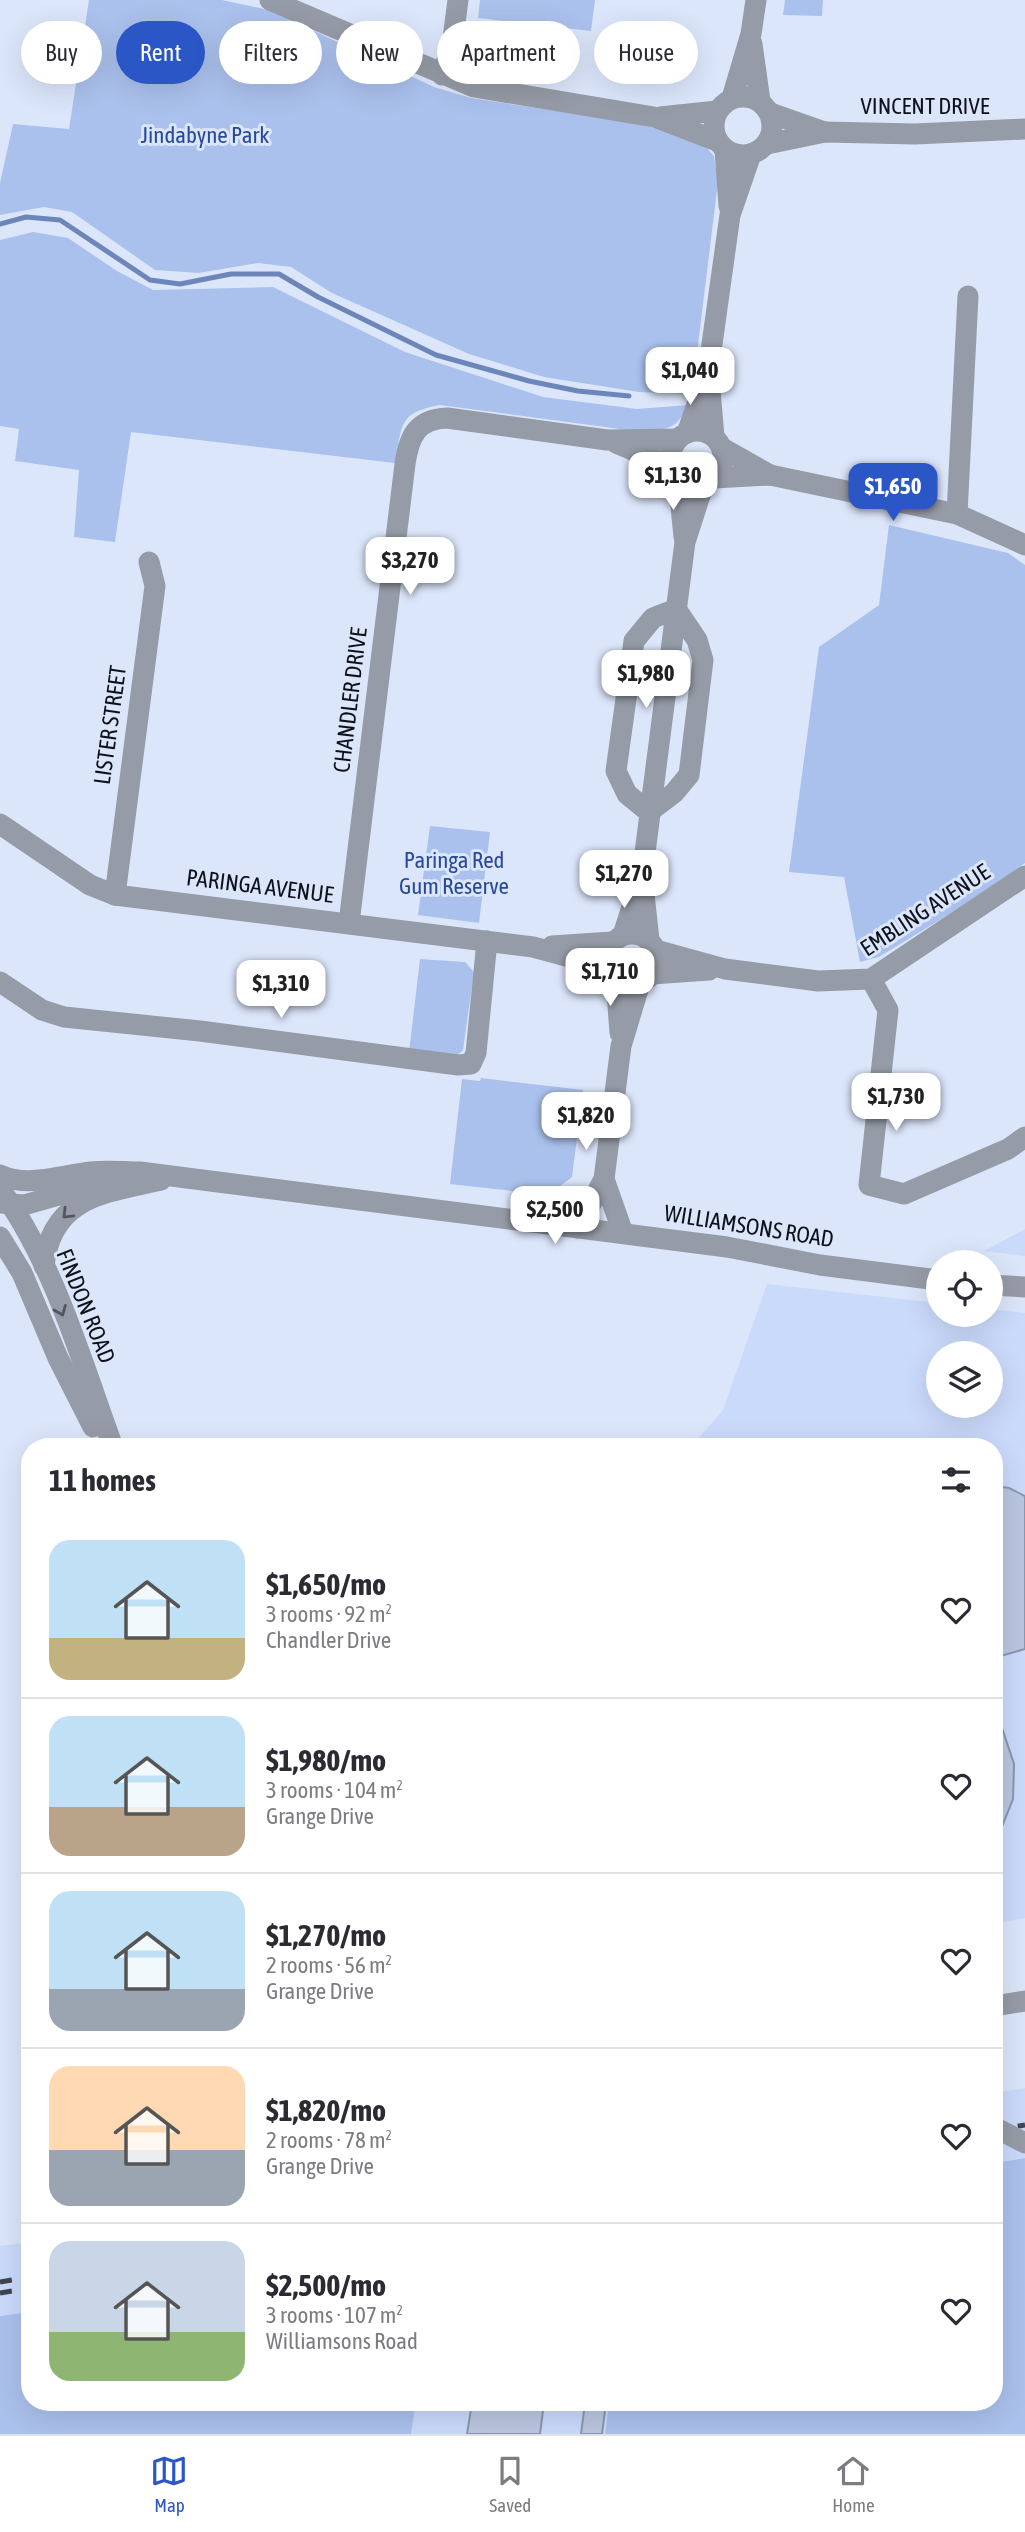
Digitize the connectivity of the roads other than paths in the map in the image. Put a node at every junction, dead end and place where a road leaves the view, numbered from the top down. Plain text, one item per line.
1 (270, 0) edge
2 (458, 0) edge
3 (756, 0) edge
4 (456, 21) edge
5 (751, 34) junction
6 (437, 73) edge
7 (466, 84) edge
8 (725, 105) junction
9 (765, 107) junction
10 (654, 117) junction
11 (1025, 130) edge
12 (825, 132) junction
13 (721, 145) junction
14 (759, 149) junction
15 (730, 215) junction
16 (968, 296) dead end
17 (708, 373) junction
18 (682, 436) junction
19 (607, 440) junction
20 (718, 443) junction
21 (675, 471) junction
22 (770, 475) junction
23 (709, 481) junction
24 (957, 514) junction
25 (685, 542) junction
26 (1025, 545) edge
27 (149, 562) dead end
28 (676, 610) junction
29 (649, 812) junction
30 (0, 824) edge
31 (642, 876) junction
32 (1025, 876) edge
33 (115, 895) junction
34 (349, 923) junction
35 (617, 939) junction
36 (487, 941) junction
37 (652, 945) junction
38 (533, 947) junction
39 (725, 969) junction
40 (612, 973) junction
41 (646, 979) junction
42 (872, 979) junction
43 (0, 982) edge
44 (621, 1046) junction
45 (1025, 1137) edge
46 (0, 1175) edge
47 (176, 1177) junction
48 (604, 1179) junction
49 (29, 1180) junction
50 (5, 1200) edge
51 (578, 1228) junction
52 (623, 1233) junction
53 (3, 1240) edge
54 (44, 1266) junction
55 (926, 1278) edge
56 (1003, 1286) edge
57 (1025, 1287) edge
58 (99, 1438) edge
59 (110, 1438) edge
60 (1025, 2001) edge
61 (1003, 2005) edge
62 (1003, 2132) edge
63 (1025, 2143) edge

1 - 6 street
2 - 4 street
3 - 5 street
5 - 8 street
5 - 9 street
7 - 10 street
8 - 9 street
8 - 10 street
8 - 13 street
9 - 12 street, VINCENT DRIVE
9 - 14 street
10 - 13 street
11 - 12 street, VINCENT DRIVE
12 - 14 street, VINCENT DRIVE
13 - 14 street
13 - 15 street
14 - 15 street
15 - 17 street
16 - 24 street
17 - 18 street
17 - 20 street
18 - 19 street, CHANDLER DRIVE
18 - 20 street
18 - 21 street
19 - 21 street, CHANDLER DRIVE
19 - 34 street, CHANDLER DRIVE
20 - 22 street
20 - 23 street
21 - 23 street
21 - 25 street
22 - 23 street
22 - 24 street
23 - 25 street
24 - 26 street
25 - 28 street
27 - 33 street, LISTER STREET
28 - 29 street
28 - 29 street
28 - 29 street
29 - 31 street
30 - 33 street, PARINGA AVENUE
31 - 35 street
31 - 37 street
32 - 42 street, EMBLING AVENUE
33 - 34 street, PARINGA AVENUE
34 - 36 street, PARINGA AVENUE
35 - 37 street
35 - 38 street, PARINGA AVENUE
35 - 40 street
36 - 38 street, PARINGA AVENUE
36 - 43 street
37 - 39 street, EMBLING AVENUE
37 - 41 street
38 - 40 street, PARINGA AVENUE
39 - 41 street, EMBLING AVENUE
39 - 42 street, EMBLING AVENUE
40 - 41 street
40 - 44 street
41 - 44 street
42 - 45 street
44 - 48 street
46 - 49 street, WILLIAMSONS ROAD
47 - 49 street, WILLIAMSONS ROAD
47 - 50 street, WILLIAMSONS ROAD
47 - 51 street, WILLIAMSONS ROAD
47 -> 54 street
48 - 51 street
48 - 52 street
49 - 50 street
50 - 53 street
50 - 54 street, FINDON ROAD
51 - 52 street, WILLIAMSONS ROAD
52 - 55 street, WILLIAMSONS ROAD
53 - 58 street, FINDON ROAD
54 -> 59 street, FINDON ROAD
56 - 57 street
60 - 61 street
62 - 63 street, bridge

